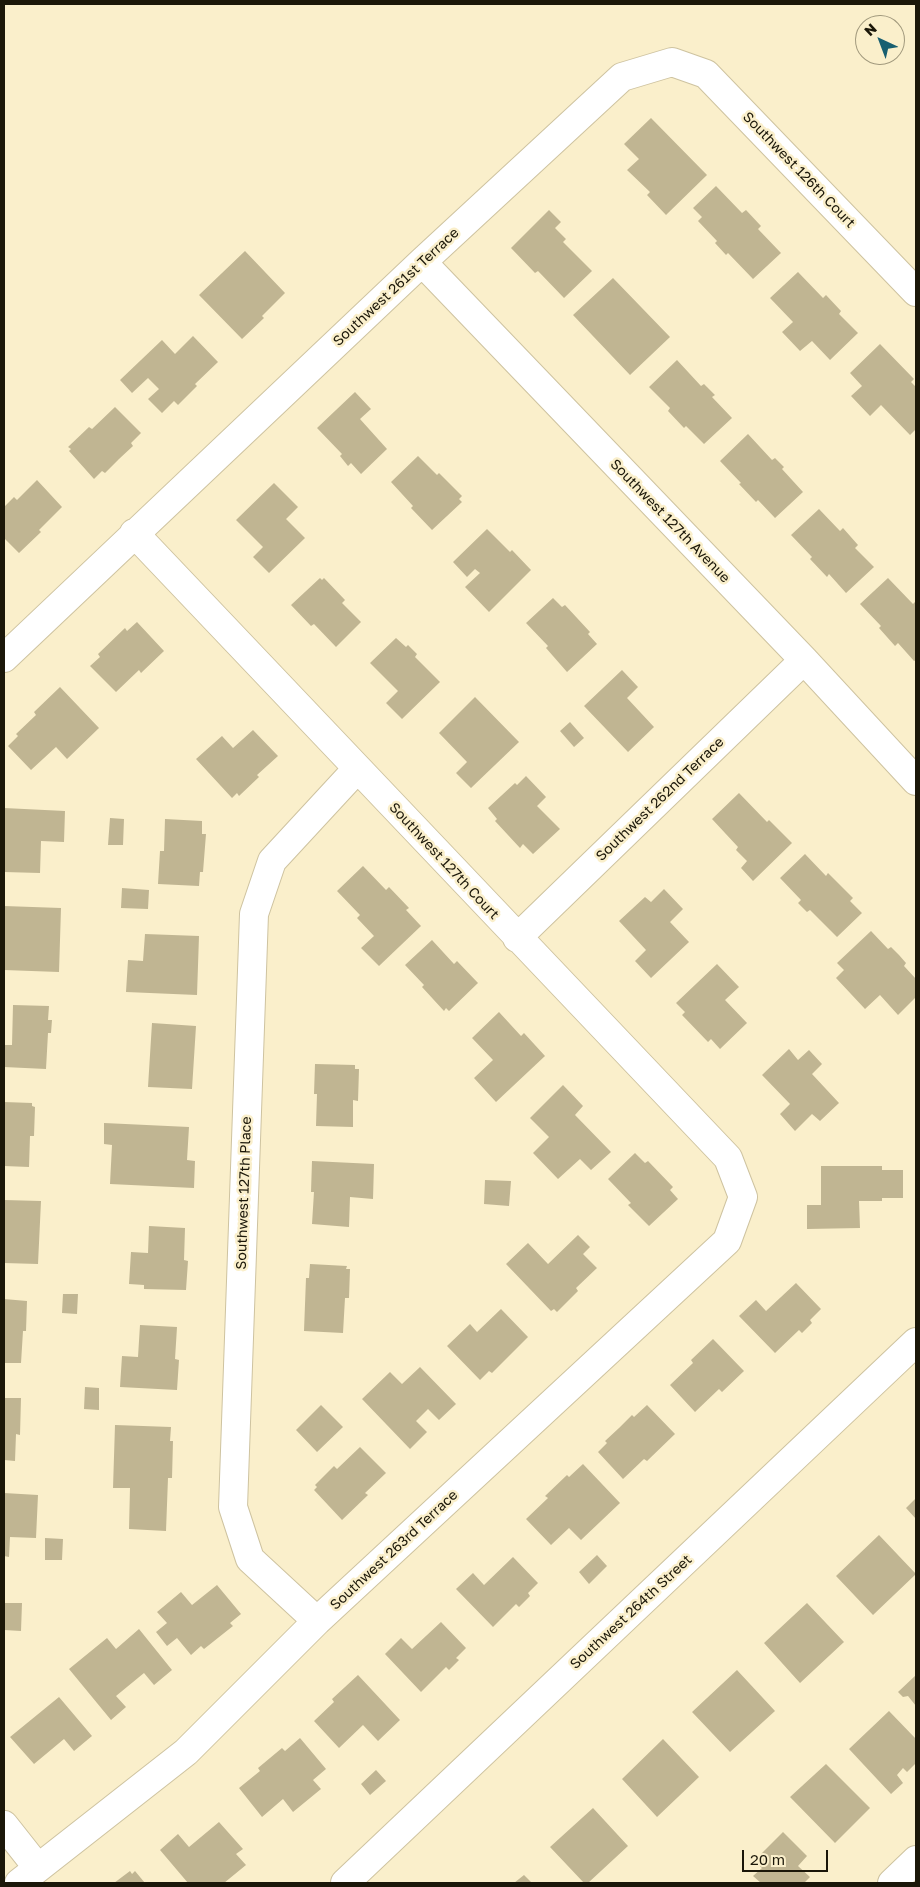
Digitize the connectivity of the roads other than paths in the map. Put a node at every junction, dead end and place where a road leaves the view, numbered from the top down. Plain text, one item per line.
1 (672, 62) joint
2 (422, 262) junction
3 (916, 292) edge
4 (134, 533) junction
5 (4, 658) edge
6 (804, 660) junction
7 (357, 769) junction
8 (916, 781) edge
9 (517, 938) junction
10 (743, 1196) joint
11 (916, 1342) edge
12 (317, 1620) junction
13 (4, 1825) edge
14 (916, 1860) edge
15 (29, 1876) edge
16 (345, 1883) edge
17 (892, 1883) edge

1 - 2 street, Southwest 261st Terrace
1 - 3 street, Southwest 126th Court
2 - 4 street, Southwest 261st Terrace
2 - 6 street, Southwest 127th Avenue
4 - 5 street, Southwest 261st Terrace
4 - 7 street, Southwest 127th Court
6 - 8 street, Southwest 127th Avenue
6 - 9 street, Southwest 262nd Terrace
7 - 9 street, Southwest 127th Court
7 - 12 street, Southwest 127th Place
9 - 10 street, Southwest 127th Court
10 - 12 street, Southwest 263rd Terrace
11 - 16 street, Southwest 264th Street
12 - 15 street, Southwest 263rd Terrace
13 - 15 street
14 - 17 street

